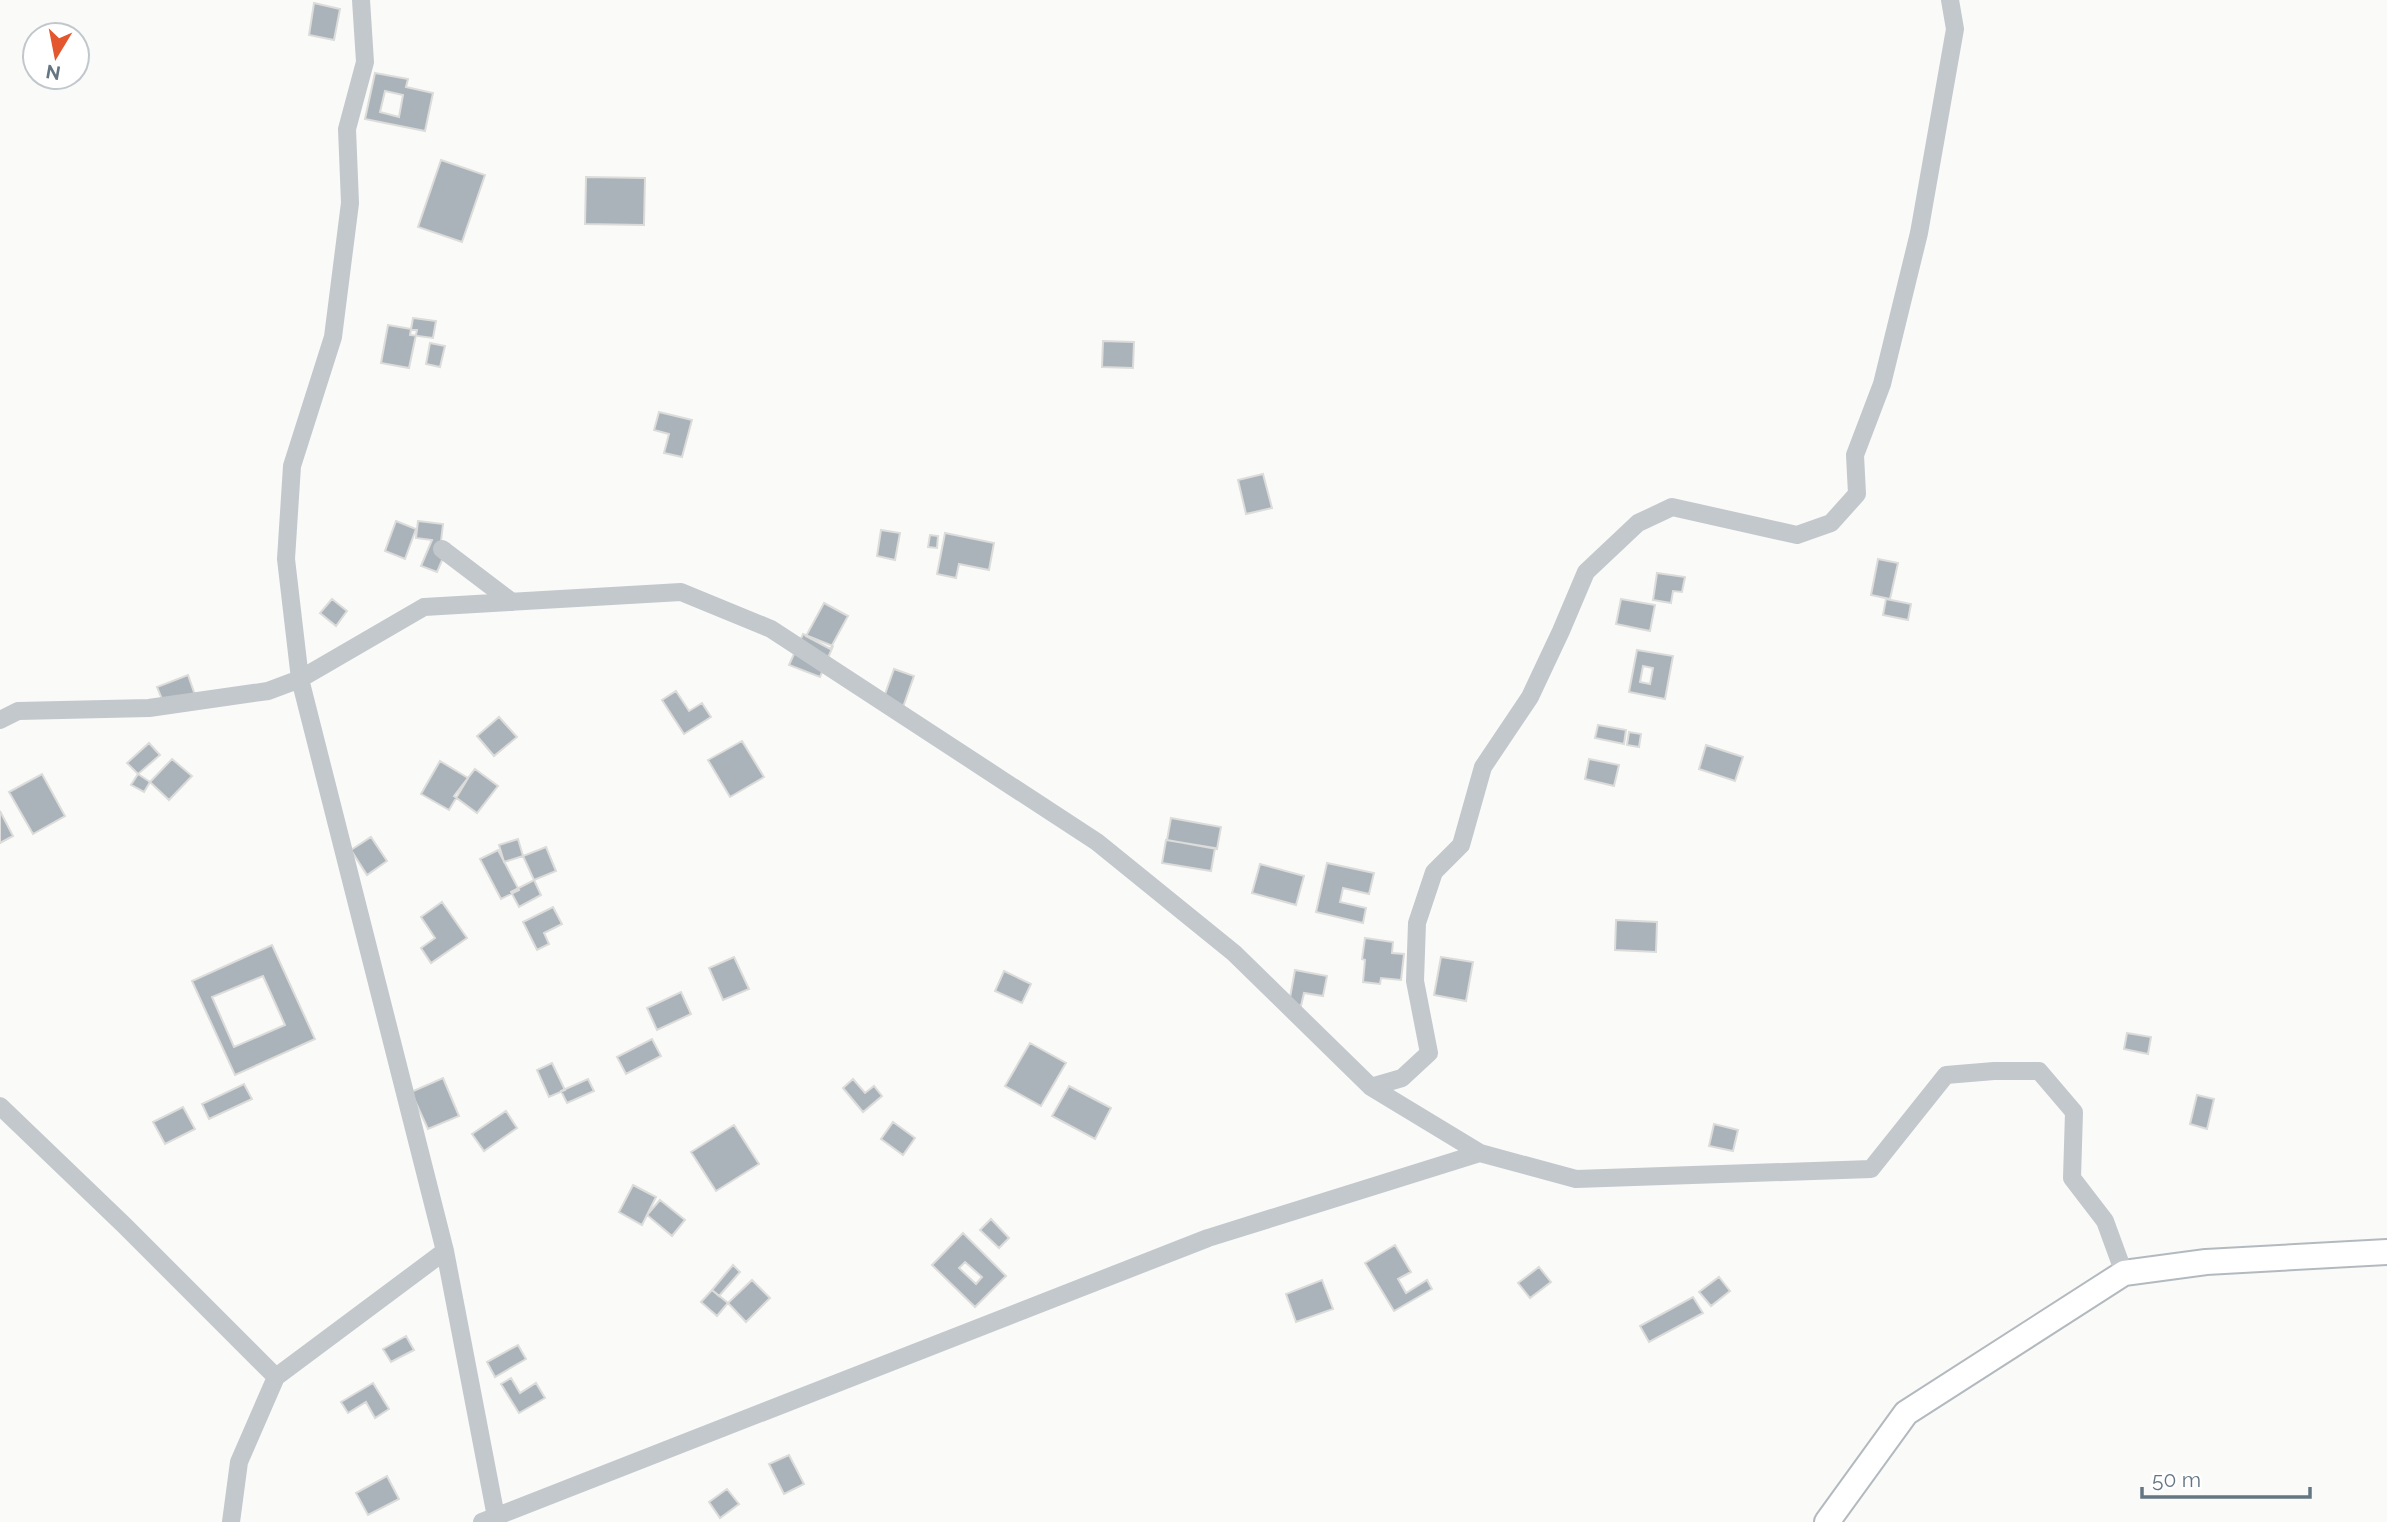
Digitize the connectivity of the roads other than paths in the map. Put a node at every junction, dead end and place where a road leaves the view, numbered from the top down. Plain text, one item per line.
1 (361, 0) edge
2 (1950, 0) edge
3 (442, 550) dead end
4 (512, 602) junction
5 (300, 679) junction
6 (0, 720) edge
7 (1371, 1087) junction
8 (0, 1106) edge
9 (1480, 1153) junction
10 (445, 1251) junction
11 (2387, 1252) edge
12 (2124, 1273) junction
13 (276, 1377) junction
14 (492, 1521) edge
15 (231, 1522) edge
16 (1827, 1522) edge

1 - 5 street
2 - 7 street
3 - 4 street
4 - 5 street
4 - 7 street
5 - 6 street
5 - 10 street
7 - 9 street
8 - 13 street
9 - 12 street
9 - 14 street
10 - 13 street
10 - 14 street
11 - 12 street
12 - 16 street
13 - 15 street

